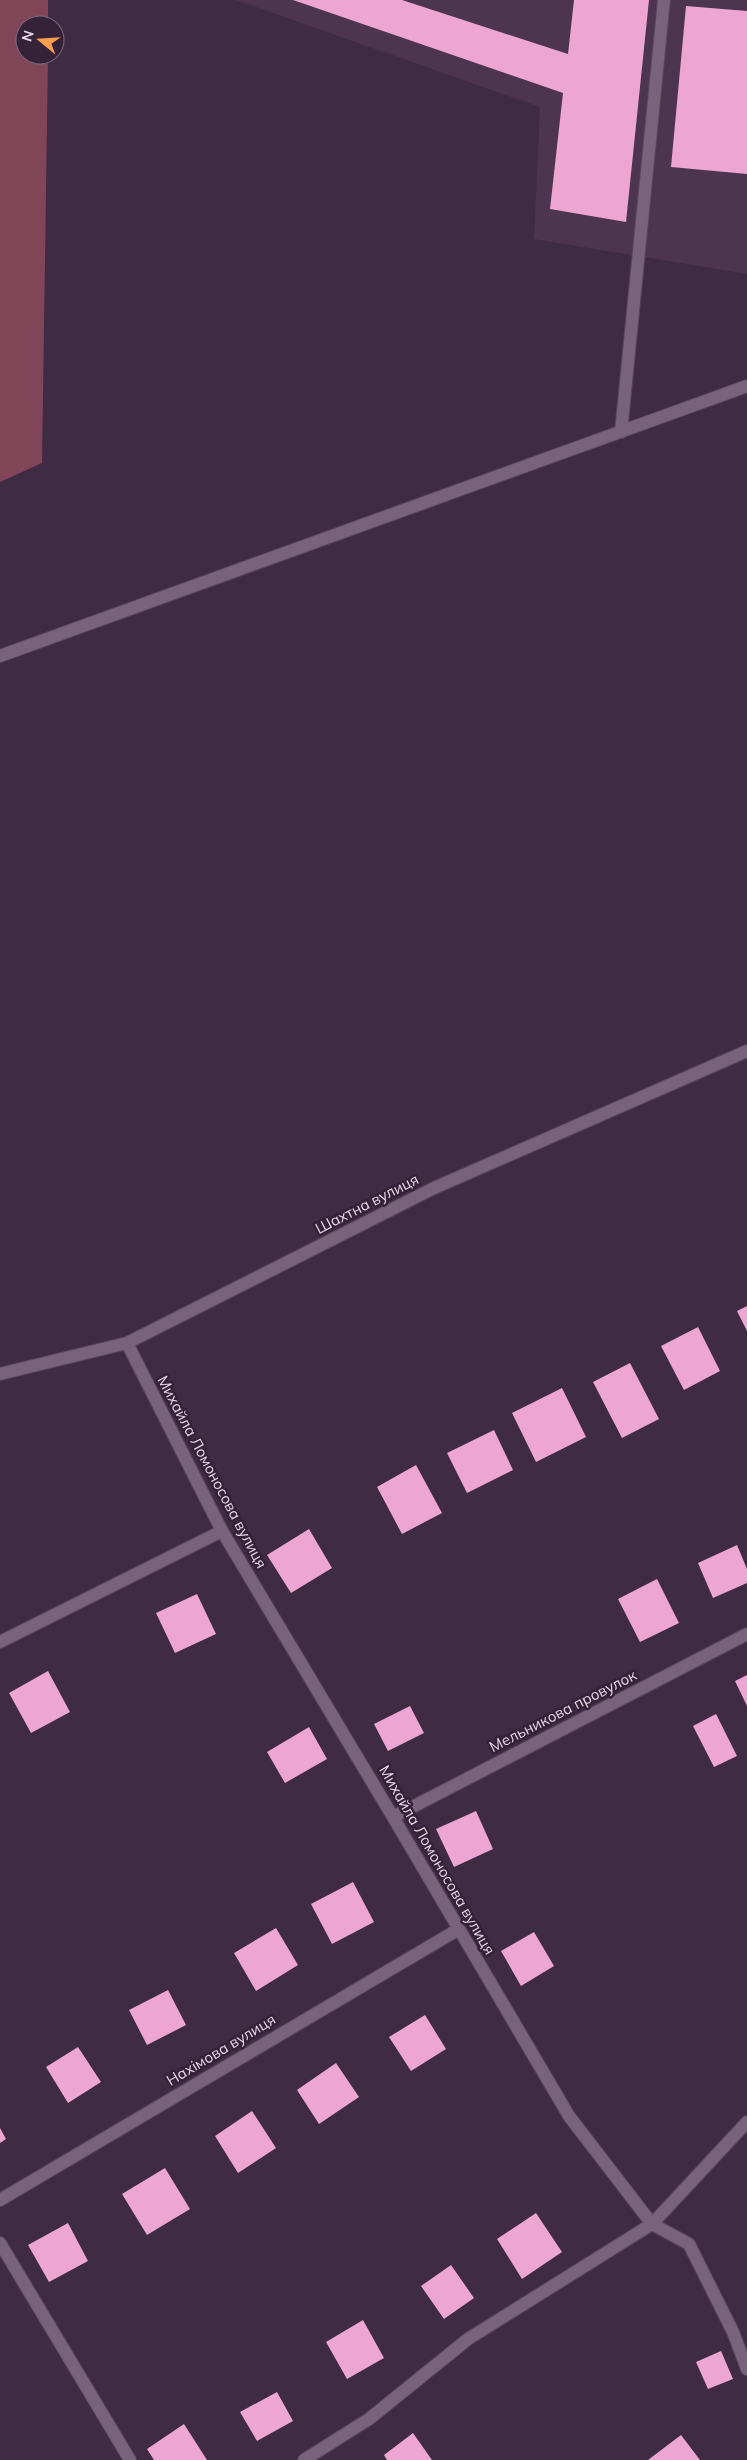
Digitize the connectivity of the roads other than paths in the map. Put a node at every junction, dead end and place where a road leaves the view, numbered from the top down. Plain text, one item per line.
1 (664, 0) edge
2 (747, 386) edge
3 (621, 432) junction
4 (0, 656) edge
5 (747, 1051) edge
6 (127, 1343) junction
7 (0, 1374) edge
8 (222, 1531) junction
9 (747, 1634) edge
10 (0, 1642) edge
11 (393, 1817) junction
12 (459, 1929) junction
13 (747, 2122) edge
14 (0, 2200) edge
15 (652, 2224) junction
16 (0, 2243) edge
17 (747, 2369) edge
18 (130, 2460) edge
19 (304, 2460) edge

1 - 3 street
2 - 3 street
3 - 4 street
5 - 6 street, Шахтна вулиця
6 - 7 street, Шахтна вулиця
6 - 8 street, Михайла Ломоносова вулиця
8 - 10 street
8 - 11 street, Михайла Ломоносова вулиця
9 - 11 street, Мельникова провулок
11 - 12 street, Михайла Ломоносова вулиця
12 - 14 street, Нахімова вулиця
12 - 15 street, Михайла Ломоносова вулиця
13 - 15 street
15 - 17 street, Михайла Ломоносова вулиця
15 - 19 street
16 - 18 street

